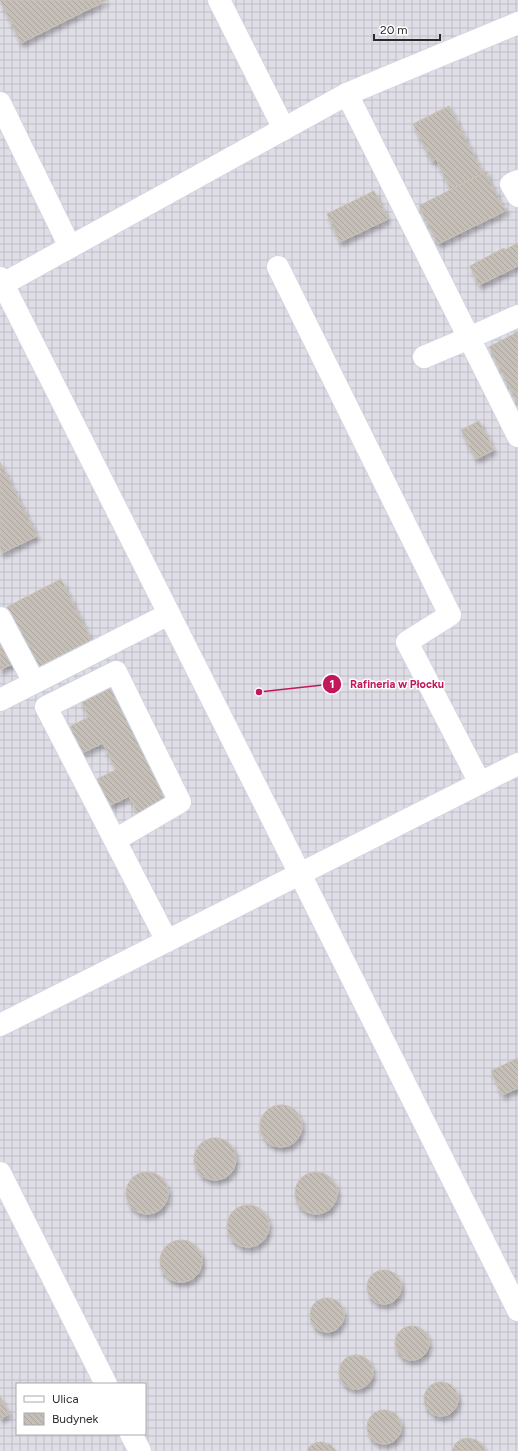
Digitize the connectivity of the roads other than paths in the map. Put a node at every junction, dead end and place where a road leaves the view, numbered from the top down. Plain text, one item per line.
1 (219, 0) edge
2 (518, 23) edge
3 (347, 94) junction
4 (0, 103) edge
5 (284, 129) junction
6 (518, 181) edge
7 (518, 196) edge
8 (70, 247) junction
9 (278, 267) dead end
10 (2, 281) edge
11 (518, 316) edge
12 (469, 338) junction
13 (424, 357) dead end
14 (518, 436) edge
15 (169, 614) junction
16 (0, 618) edge
17 (34, 682) junction
18 (0, 700) edge
19 (518, 764) edge
20 (480, 783) junction
21 (114, 840) junction
22 (300, 874) junction
23 (167, 941) junction
24 (0, 1025) edge
25 (0, 1173) edge
26 (518, 1310) edge
27 (105, 1383) edge
28 (132, 1435) edge
29 (140, 1451) edge

1 - 5 lane
2 - 3 lane
3 - 5 lane
3 - 12 lane
4 - 8 lane
5 - 8 lane
6 - 7 lane
8 - 10 lane
9 - 20 lane
10 - 15 lane
11 - 12 lane
12 - 13 lane
12 - 14 lane
15 - 17 lane
15 - 22 lane
16 - 17 lane
17 - 18 lane
19 - 20 lane
20 - 22 lane
21 - 21 lane
21 - 23 lane
22 - 23 lane
22 - 26 lane
23 - 24 lane
25 - 27 lane
28 - 29 lane

